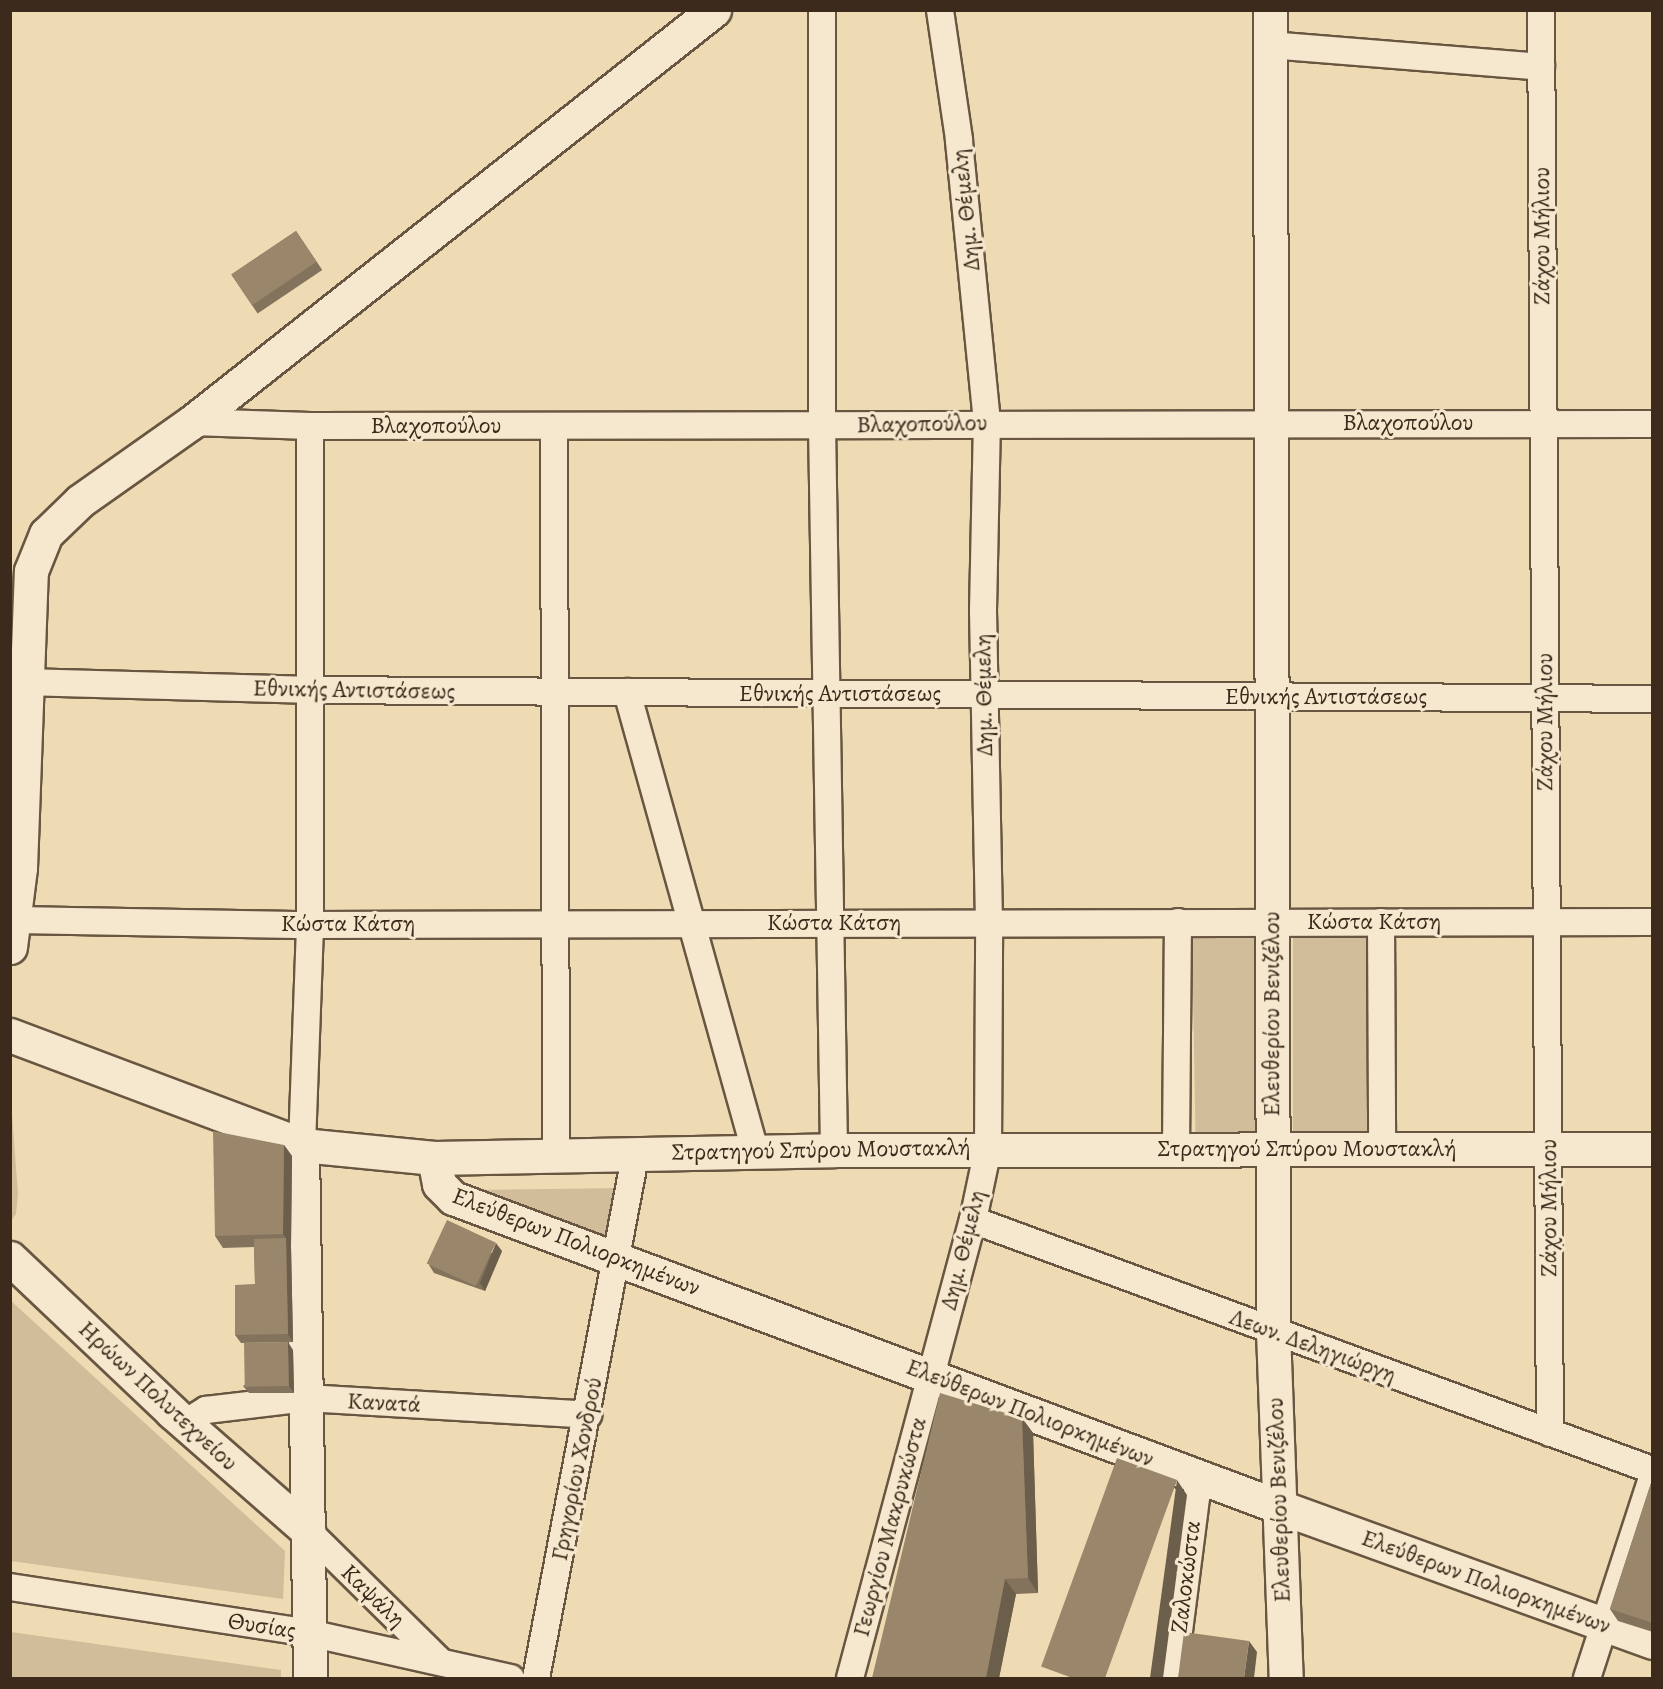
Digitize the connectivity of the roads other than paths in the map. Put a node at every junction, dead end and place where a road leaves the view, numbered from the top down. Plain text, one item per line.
1 (714, 10) edge
2 (822, 10) edge
3 (940, 10) edge
4 (1270, 10) edge
5 (1541, 10) edge
6 (1270, 45) junction
7 (1541, 67) junction
8 (192, 422) junction
9 (1271, 422) junction
10 (987, 423) junction
11 (1543, 423) junction
12 (1653, 424) edge
13 (822, 425) junction
14 (310, 426) junction
15 (554, 426) junction
16 (27, 682) junction
17 (309, 690) junction
18 (554, 692) junction
19 (627, 692) junction
20 (826, 694) junction
21 (984, 694) junction
22 (1271, 696) junction
23 (1545, 698) junction
24 (1653, 699) edge
25 (1547, 921) junction
26 (1178, 922) junction
27 (1272, 922) junction
28 (1381, 922) junction
29 (1653, 922) edge
30 (829, 923) junction
31 (989, 923) junction
32 (554, 924) junction
33 (694, 924) junction
34 (310, 925) junction
35 (14, 933) edge
36 (10, 1035) edge
37 (302, 1145) junction
38 (1272, 1148) junction
39 (988, 1149) junction
40 (1176, 1149) junction
41 (1382, 1149) junction
42 (1653, 1149) edge
43 (834, 1150) junction
44 (1548, 1150) junction
45 (755, 1151) junction
46 (636, 1152) junction
47 (556, 1153) junction
48 (435, 1158) junction
49 (973, 1220) junction
50 (10, 1258) edge
51 (613, 1258) junction
52 (1273, 1331) junction
53 (930, 1375) junction
54 (306, 1398) junction
55 (588, 1415) junction
56 (185, 1424) junction
57 (1550, 1433) junction
58 (1653, 1470) edge
59 (1199, 1476) junction
60 (1653, 1478) edge
61 (1280, 1507) junction
62 (308, 1531) junction
63 (10, 1587) edge
64 (1602, 1625) junction
65 (309, 1633) junction
66 (1653, 1642) edge
67 (439, 1660) junction
68 (310, 1678) edge
69 (510, 1678) edge
70 (536, 1678) edge
71 (850, 1678) edge
72 (1173, 1678) edge
73 (1286, 1678) edge
74 (1587, 1678) edge

1 - 8 street
2 - 13 street
3 - 10 street, Δημ. Θέμελη
4 - 6 street, Ελευθερίου Βενιζέλου
5 - 7 street, Ζάχου Μήλιου
6 - 7 street
6 - 9 street, Ελευθερίου Βενιζέλου
7 - 11 street, Ζάχου Μήλιου
8 - 14 street, Βλαχοπούλου
8 - 16 street
9 - 10 street, Βλαχοπούλου
9 - 11 street, Βλαχοπούλου
9 - 22 street, Ελευθερίου Βενιζέλου
10 - 13 street, Βλαχοπούλου
10 - 21 street, Δημ. Θέμελη
11 - 12 street, Βλαχοπούλου
11 - 23 street, Ζάχου Μήλιου
13 - 15 street, Βλαχοπούλου
13 - 20 street
14 - 15 street, Βλαχοπούλου
14 - 17 street
15 - 18 street
16 - 17 street, Εθνικής Αντιστάσεως
16 - 35 street
17 - 18 street, Εθνικής Αντιστάσεως
17 - 34 street
18 - 19 street, Εθνικής Αντιστάσεως
18 - 32 street
19 - 20 street, Εθνικής Αντιστάσεως
19 - 33 street
20 - 21 street, Εθνικής Αντιστάσεως
20 - 30 street
21 - 22 street, Εθνικής Αντιστάσεως
21 - 31 street, Δημ. Θέμελη
22 - 23 street, Εθνικής Αντιστάσεως
22 - 27 street, Ελευθερίου Βενιζέλου
23 - 24 street, Εθνικής Αντιστάσεως
23 - 25 street, Ζάχου Μήλιου
25 - 28 street, Κώστα Κάτση
25 - 29 street, Κώστα Κάτση
25 - 44 street, Ζάχου Μήλιου
26 - 27 street, Κώστα Κάτση
26 - 31 street, Κώστα Κάτση
26 - 40 street
27 - 28 street, Κώστα Κάτση
27 - 38 street, Ελευθερίου Βενιζέλου
28 - 41 street
30 - 31 street, Κώστα Κάτση
30 - 33 street, Κώστα Κάτση
30 - 43 street
31 - 39 street, Δημ. Θέμελη
32 - 33 street, Κώστα Κάτση
32 - 34 street, Κώστα Κάτση
32 - 47 street
33 - 45 street
34 - 35 street, Κώστα Κάτση
34 - 37 street
36 - 37 street, Στρατηγού Σπύρου Μουστακλή
37 - 48 street, Στρατηγού Σπύρου Μουστακλή
37 - 54 street
38 - 40 street, Στρατηγού Σπύρου Μουστακλή
38 - 41 street, Στρατηγού Σπύρου Μουστακλή
38 - 52 street, Ελευθερίου Βενιζέλου
39 - 40 street, Στρατηγού Σπύρου Μουστακλή
39 - 43 street, Στρατηγού Σπύρου Μουστακλή
39 - 49 street, Δημ. Θέμελη
41 - 44 street, Στρατηγού Σπύρου Μουστακλή
42 - 44 street, Στρατηγού Σπύρου Μουστακλή
43 - 45 street, Στρατηγού Σπύρου Μουστακλή
44 - 57 street, Ζάχου Μήλιου
45 - 46 street, Στρατηγού Σπύρου Μουστακλή
46 - 47 street, Στρατηγού Σπύρου Μουστακλή
46 - 51 street, Γρηγορίου Χονδρού
47 - 48 street, Στρατηγού Σπύρου Μουστακλή
48 - 51 street, Ελεύθερων Πολιορκημένων
49 - 52 street, Λεων. Δεληγιώργη
49 - 53 street, Δημ. Θέμελη
50 - 56 street, Ηρώων Πολυτεχνείου
51 - 53 street, Ελεύθερων Πολιορκημένων
51 - 55 street, Γρηγορίου Χονδρού
52 - 57 street, Λεων. Δεληγιώργη
52 - 61 street, Ελευθερίου Βενιζέλου
53 - 59 street, Ελεύθερων Πολιορκημένων
53 - 71 street, Γεωργίου Μακρυκώστα
54 - 55 street, Κανατά
54 - 56 street, Κανατά
54 - 62 street
55 - 70 street, Γρηγορίου Χονδρού
56 - 62 street, Ηρώων Πολυτεχνείου
57 - 58 street, Λεων. Δεληγιώργη
59 - 61 street, Ελεύθερων Πολιορκημένων
59 - 72 street, Ζαλοκώστα
60 - 64 street
61 - 64 street, Ελεύθερων Πολιορκημένων
61 - 73 street, Ελευθερίου Βενιζέλου
62 - 65 street
62 - 67 street, Καψάλη
63 - 65 street, Θυσίας
64 - 66 street, Ελεύθερων Πολιορκημένων
64 - 74 street
65 - 67 street, Θυσίας
65 - 68 street
67 - 69 street, Θυσίας

